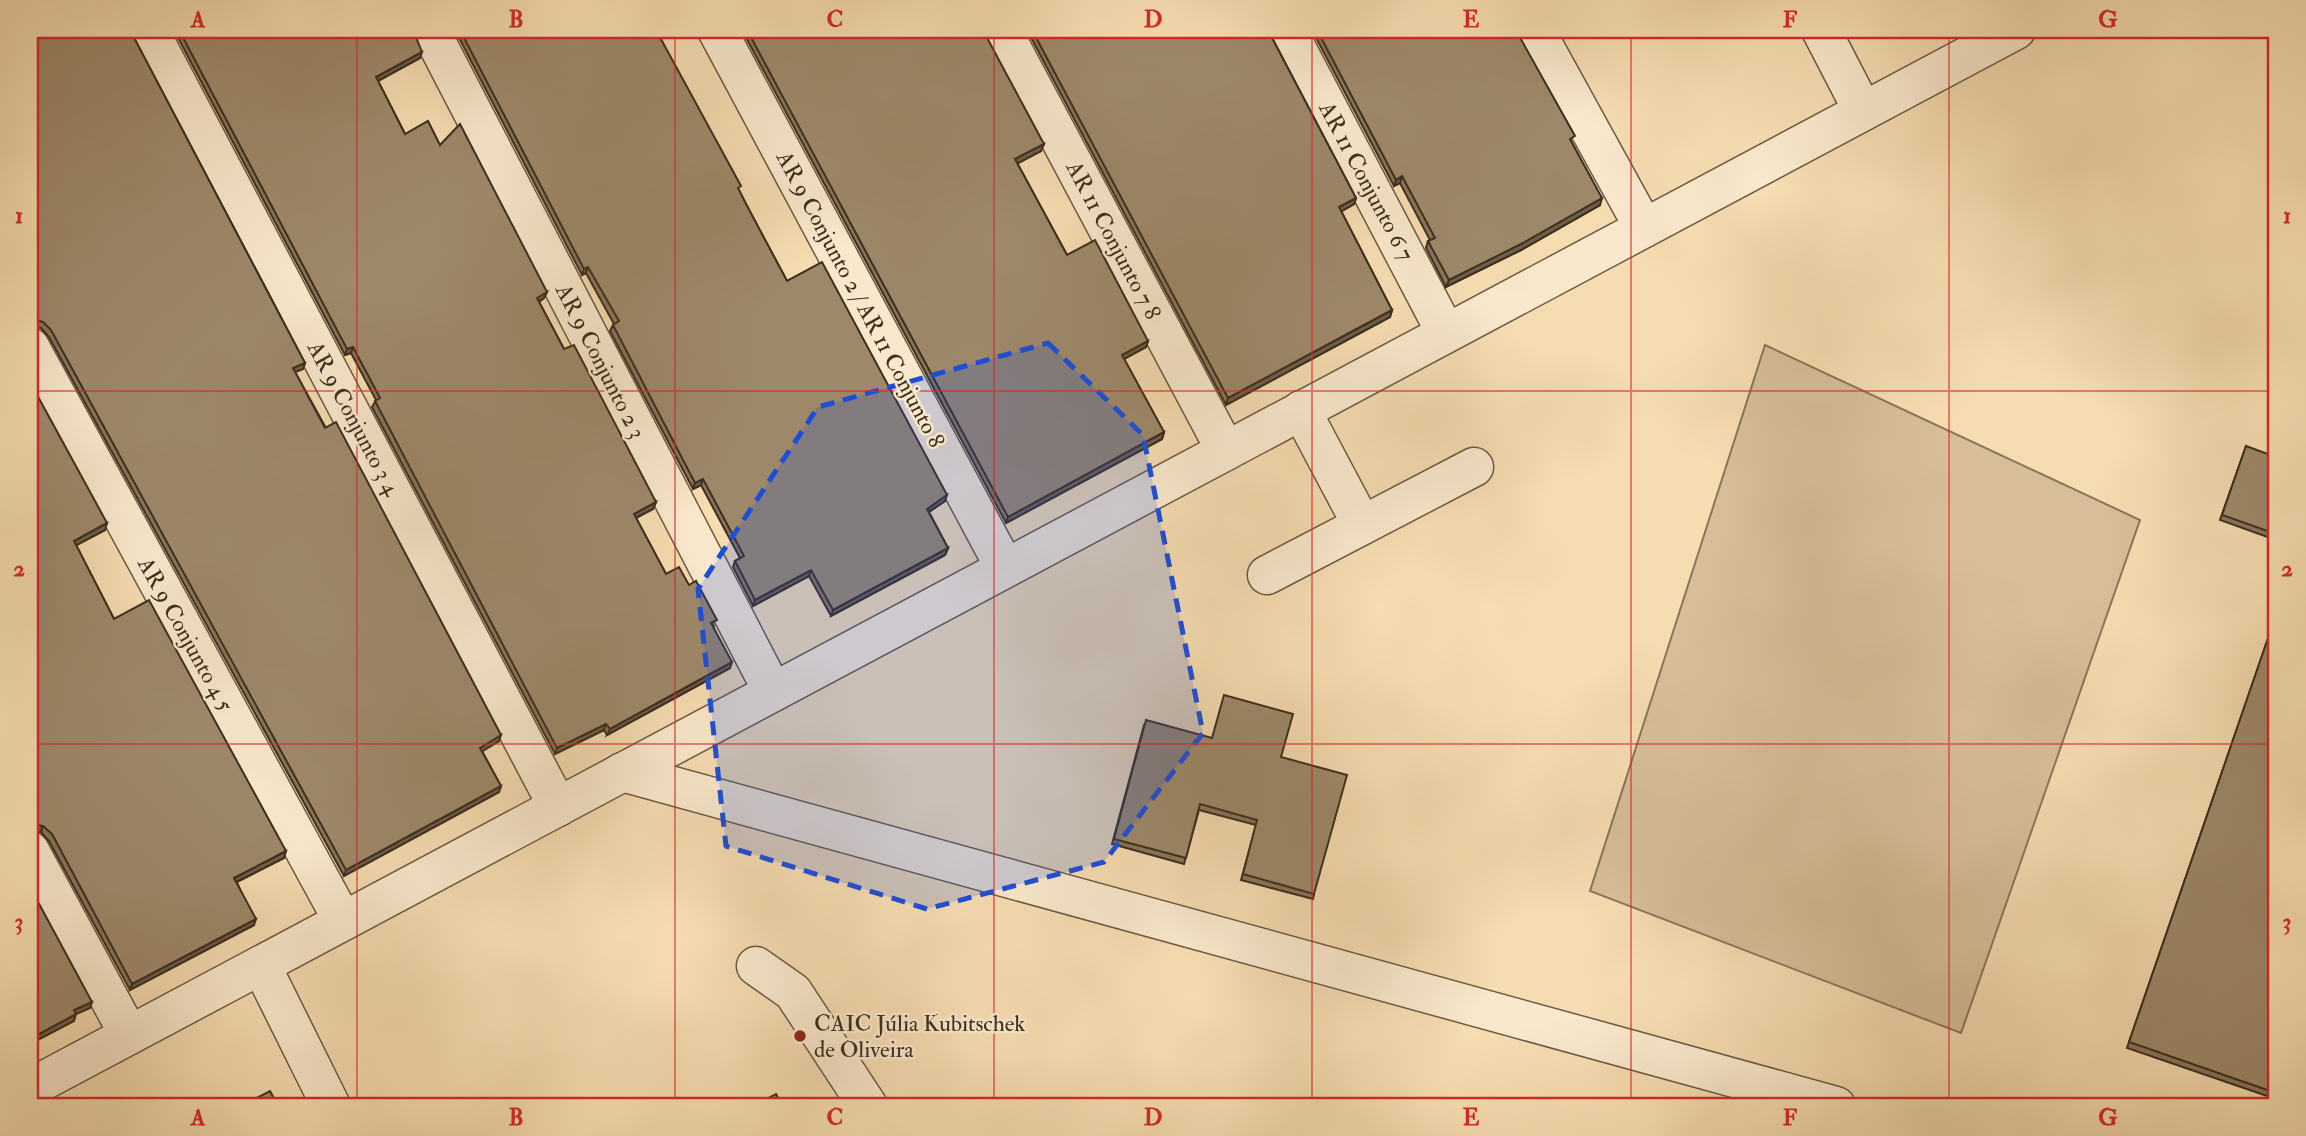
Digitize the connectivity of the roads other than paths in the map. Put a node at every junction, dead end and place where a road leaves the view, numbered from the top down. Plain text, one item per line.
1 (149, 30) edge
2 (430, 30) edge
3 (718, 30) edge
4 (1002, 30) edge
5 (1287, 30) edge
6 (1535, 30) edge
7 (1821, 30) edge
8 (2016, 30) edge
9 (1863, 111) junction
10 (1644, 228) junction
11 (1446, 333) junction
12 (30, 347) edge
13 (1301, 410) junction
14 (1226, 451) junction
15 (1474, 467) dead end
16 (1362, 525) junction
17 (1005, 568) junction
18 (1267, 575) dead end
19 (773, 692) junction
20 (622, 772) junction
21 (558, 807) junction
22 (30, 851) edge
23 (343, 921) junction
24 (261, 965) junction
25 (756, 966) dead end
26 (129, 1035) junction
27 (30, 1088) edge
28 (331, 1106) edge
29 (868, 1106) edge
30 (1836, 1106) edge

1 - 21 street, AR 9 Conjunto 3 4
2 - 19 street, AR 9 Conjunto 2 3
3 - 17 street, AR 9 Conjunto 2 / AR 11 Conjunto 8
4 - 14 street, AR 11 Conjunto 7 8
5 - 11 street, AR 11 Conjunto 6 7
6 - 10 street
7 - 9 street
8 - 9 street
9 - 10 street
10 - 11 street
11 - 13 street
12 - 23 street, AR 9 Conjunto 4 5
13 - 14 street
13 - 16 street
14 - 17 street
15 - 16 street
16 - 18 street
17 - 19 street
19 - 20 street
20 - 21 street
20 - 30 street
21 - 23 street
22 - 26 street
23 - 24 street
24 - 26 street
24 - 28 street
25 - 29 street
26 - 27 street

